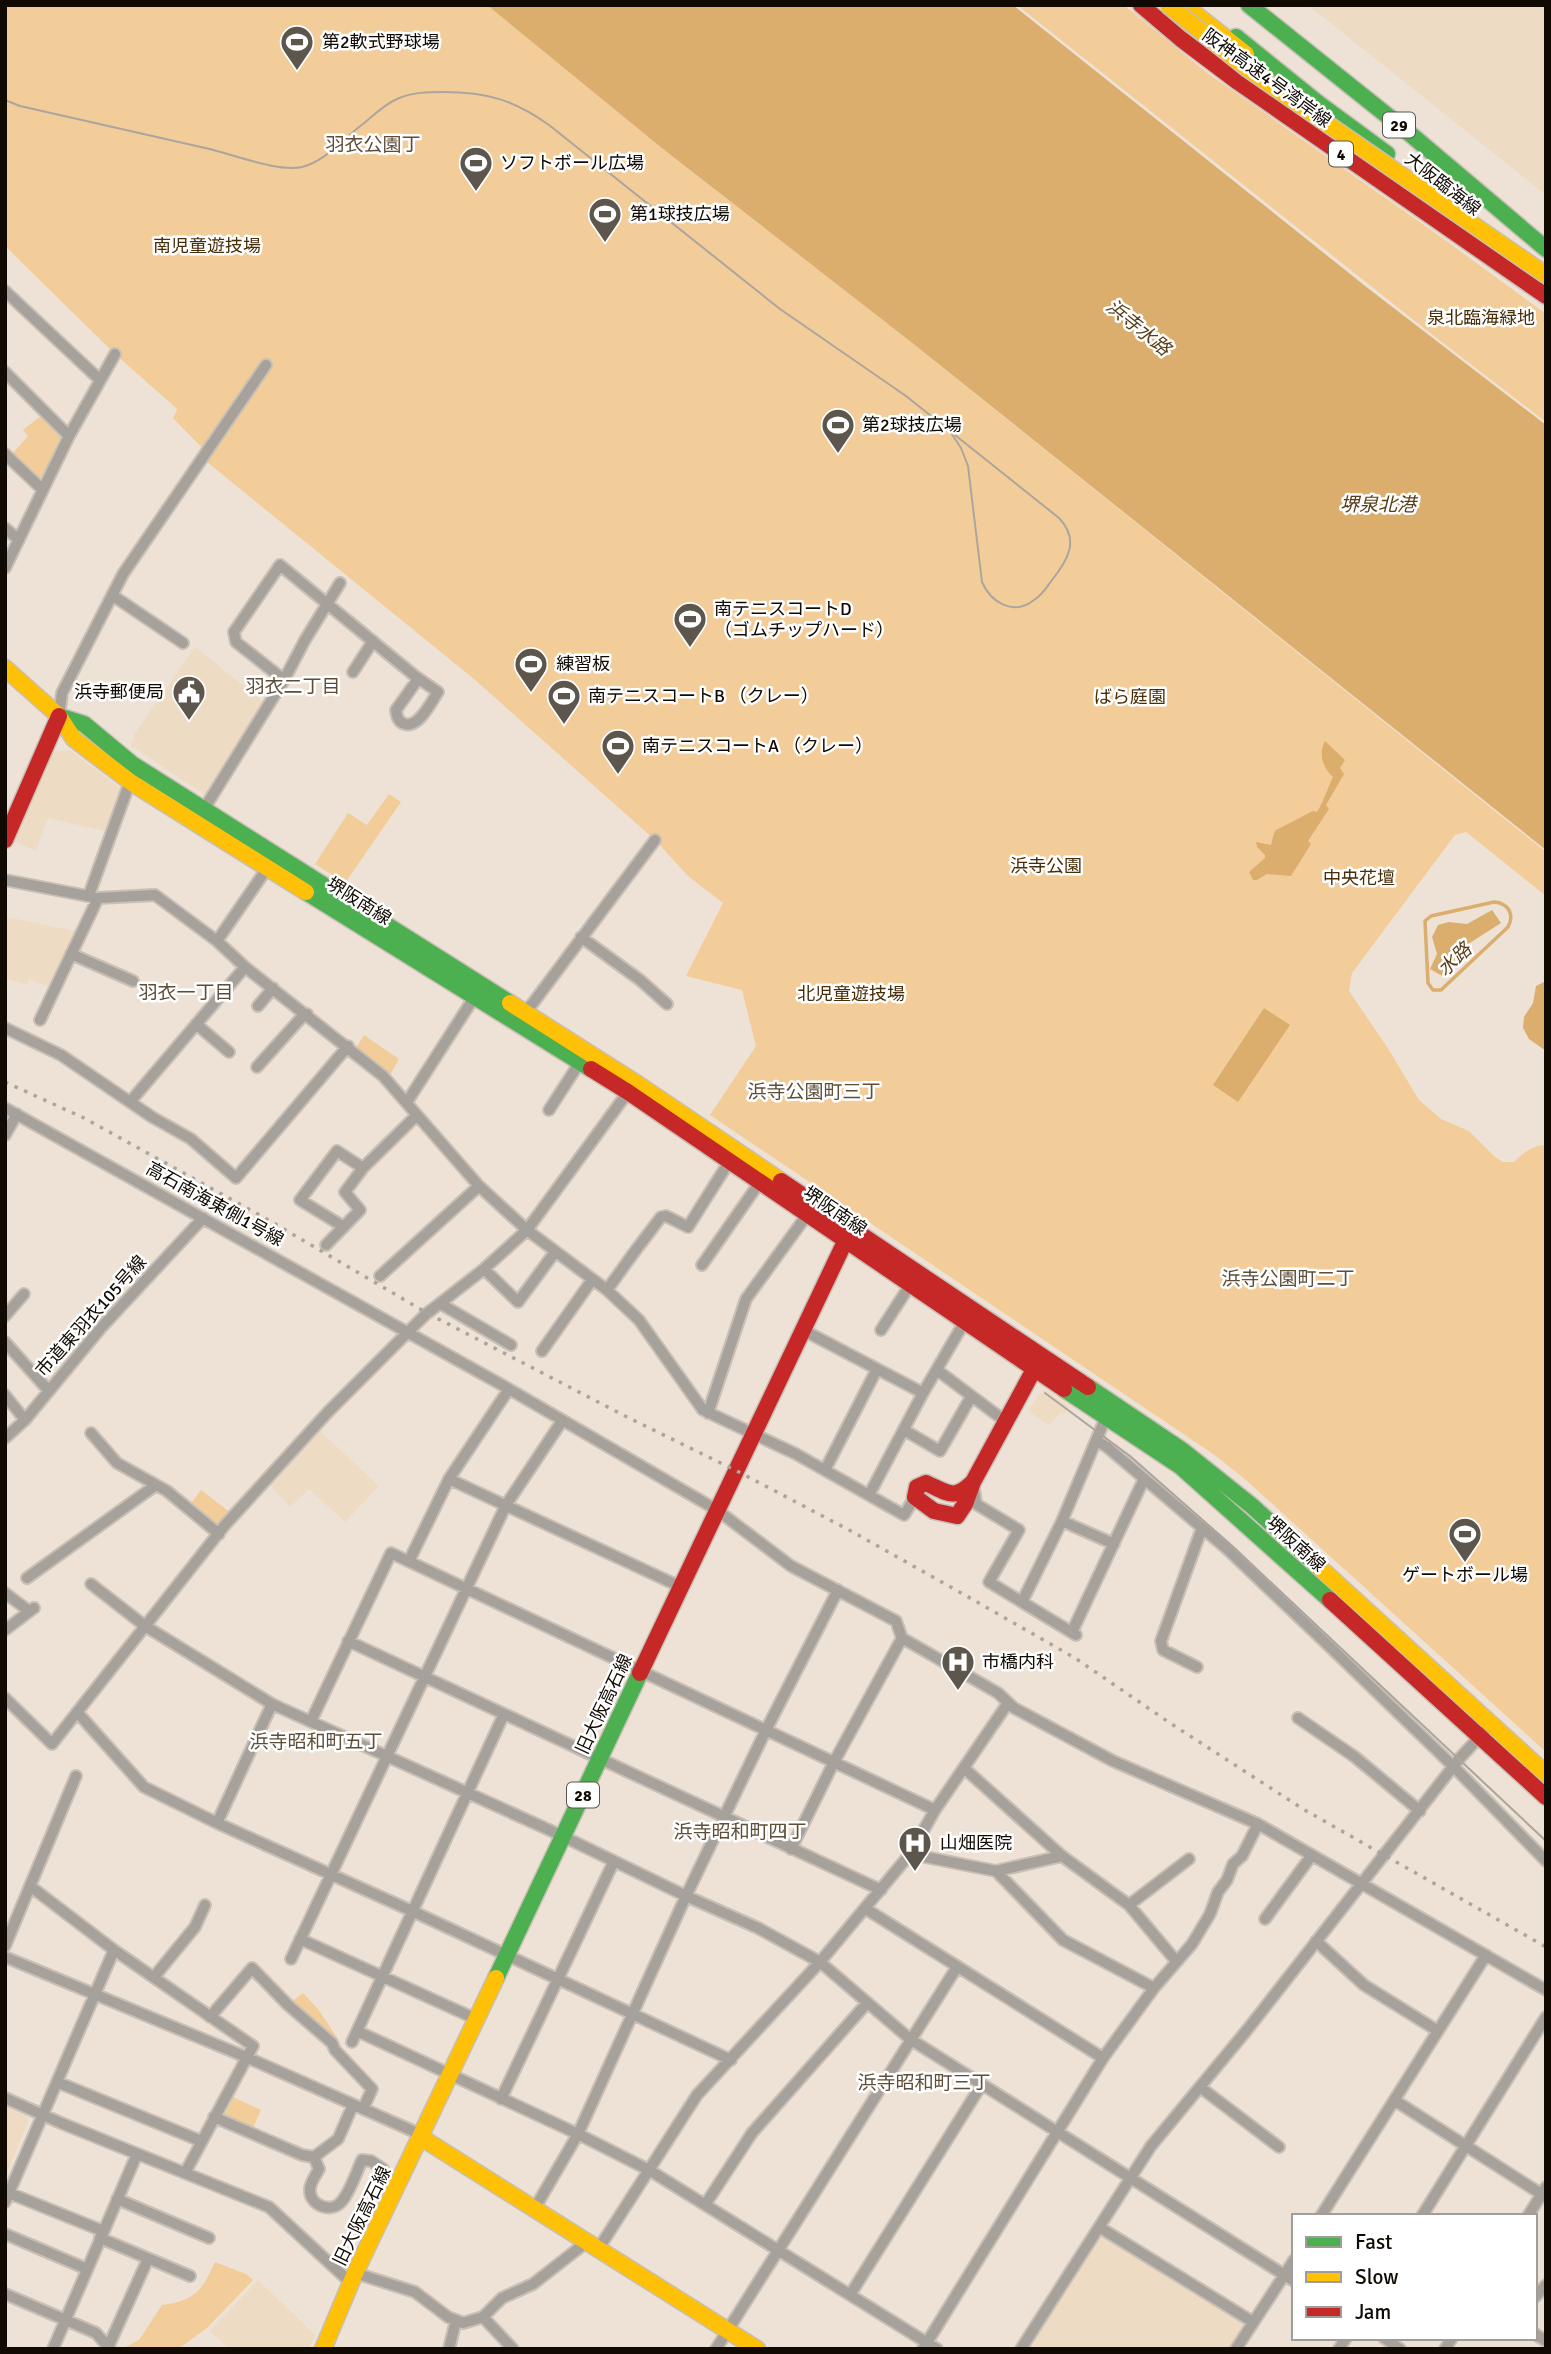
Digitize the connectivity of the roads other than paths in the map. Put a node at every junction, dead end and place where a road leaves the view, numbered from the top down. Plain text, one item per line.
1 (1141, 5) edge
2 (1168, 5) edge
3 (1184, 5) edge
4 (1249, 5) edge
5 (1236, 37) dead end
6 (1546, 248) edge
7 (1546, 275) edge
8 (1546, 289) edge
9 (5, 291) edge
10 (1546, 296) edge
11 (115, 354) dead end
12 (266, 365) dead end
13 (5, 372) edge
14 (100, 380) junction
15 (69, 436) junction
16 (5, 454) edge
17 (43, 490) junction
18 (5, 528) edge
19 (19, 540) junction
20 (5, 568) edge
21 (340, 583) dead end
22 (112, 595) junction
23 (327, 603) junction
24 (373, 641) junction
25 (183, 643) dead end
26 (6, 672) edge
27 (353, 672) dead end
28 (418, 679) dead end
29 (284, 680) junction
30 (59, 716) junction
31 (134, 780) junction
32 (204, 808) junction
33 (5, 840) edge
34 (655, 840) dead end
35 (268, 867) junction
36 (5, 880) edge
37 (94, 897) junction
38 (581, 937) junction
39 (216, 941) junction
40 (71, 954) junction
41 (245, 967) junction
42 (133, 981) dead end
43 (273, 988) junction
44 (475, 996) junction
45 (667, 1004) dead end
46 (258, 1006) dead end
47 (307, 1014) junction
48 (521, 1016) junction
49 (40, 1020) dead end
50 (196, 1024) junction
51 (5, 1028) edge
52 (348, 1046) junction
53 (229, 1052) dead end
54 (580, 1062) junction
55 (257, 1067) dead end
56 (628, 1092) junction
57 (130, 1102) junction
58 (407, 1102) junction
59 (5, 1108) edge
60 (549, 1110) dead end
61 (17, 1114) junction
62 (417, 1115) junction
63 (5, 1135) edge
64 (729, 1162) junction
65 (363, 1168) junction
66 (763, 1177) junction
67 (479, 1186) junction
68 (807, 1215) junction
69 (203, 1217) junction
70 (344, 1227) junction
71 (527, 1230) junction
72 (848, 1235) junction
73 (326, 1245) dead end
74 (555, 1252) junction
75 (702, 1265) dead end
76 (484, 1269) junction
77 (380, 1276) dead end
78 (592, 1280) junction
79 (910, 1285) junction
80 (607, 1290) junction
81 (24, 1294) dead end
82 (441, 1304) junction
83 (5, 1316) edge
84 (965, 1321) junction
85 (803, 1330) junction
86 (881, 1330) dead end
87 (407, 1333) junction
88 (5, 1342) edge
89 (511, 1345) dead end
90 (542, 1350) dead end
91 (1037, 1363) junction
92 (877, 1369) junction
93 (937, 1370) junction
94 (509, 1389) junction
95 (48, 1390) junction
96 (923, 1394) junction
97 (5, 1395) edge
98 (971, 1396) junction
99 (708, 1413) junction
100 (1106, 1417) junction
101 (25, 1420) junction
102 (562, 1421) junction
103 (1006, 1421) junction
104 (904, 1430) junction
105 (91, 1433) dead end
106 (753, 1434) junction
107 (5, 1438) edge
108 (1097, 1441) junction
109 (825, 1470) junction
110 (449, 1479) junction
111 (1144, 1479) junction
112 (973, 1482) junction
113 (156, 1485) junction
114 (869, 1495) junction
115 (915, 1497) joint
116 (506, 1505) junction
117 (716, 1510) junction
118 (1062, 1521) junction
119 (1202, 1528) junction
120 (219, 1534) junction
121 (1114, 1544) junction
122 (409, 1561) junction
123 (27, 1578) dead end
124 (91, 1584) dead end
125 (681, 1587) junction
126 (465, 1588) junction
127 (838, 1590) junction
128 (5, 1593) edge
129 (1022, 1602) junction
130 (145, 1626) junction
131 (5, 1630) edge
132 (902, 1638) junction
133 (348, 1641) junction
134 (1197, 1667) dead end
135 (641, 1671) junction
136 (424, 1677) junction
137 (5, 1698) edge
138 (1008, 1703) junction
139 (272, 1704) junction
140 (77, 1712) junction
141 (504, 1714) junction
142 (1298, 1718) dead end
143 (311, 1721) junction
144 (766, 1730) junction
145 (1486, 1730) junction
146 (386, 1755) junction
147 (600, 1759) junction
148 (834, 1762) junction
149 (1453, 1766) junction
150 (964, 1768) junction
151 (1546, 1774) edge
152 (76, 1776) dead end
153 (467, 1793) junction
154 (1546, 1797) edge
155 (935, 1810) junction
156 (1420, 1811) junction
157 (724, 1817) junction
158 (216, 1823) junction
159 (1258, 1824) junction
160 (564, 1836) junction
161 (791, 1849) junction
162 (911, 1854) junction
163 (1312, 1855) junction
164 (1062, 1856) junction
165 (1188, 1859) dead end
166 (614, 1861) junction
167 (1546, 1861) edge
168 (996, 1871) junction
169 (330, 1875) junction
170 (1360, 1883) junction
171 (30, 1886) junction
172 (881, 1890) junction
173 (686, 1896) junction
174 (205, 1905) dead end
175 (1129, 1905) junction
176 (866, 1909) junction
177 (412, 1911) junction
178 (1265, 1919) dead end
179 (300, 1938) junction
180 (1316, 1941) junction
181 (5, 1945) edge
182 (114, 1950) junction
183 (506, 1955) junction
184 (1486, 1955) junction
185 (5, 1957) edge
186 (291, 1959) dead end
187 (1176, 1961) junction
188 (820, 1962) junction
189 (957, 1967) junction
190 (154, 1977) junction
191 (382, 1977) junction
192 (558, 1980) junction
193 (1154, 1988) junction
194 (1546, 1990) edge
195 (94, 1995) junction
196 (867, 2003) junction
197 (632, 2014) junction
198 (210, 2017) junction
199 (1546, 2017) edge
200 (476, 2019) junction
201 (357, 2031) junction
202 (1438, 2031) junction
203 (910, 2039) junction
204 (352, 2042) dead end
205 (246, 2057) junction
206 (1103, 2059) junction
207 (732, 2060) junction
208 (451, 2076) junction
209 (57, 2082) junction
210 (982, 2084) junction
211 (1200, 2087) junction
212 (5, 2098) edge
213 (501, 2099) junction
214 (1394, 2099) junction
215 (358, 2107) junction
216 (43, 2114) junction
217 (214, 2118) junction
218 (1059, 2132) junction
219 (578, 2134) junction
220 (422, 2137) junction
221 (201, 2141) junction
222 (1465, 2145) junction
223 (1279, 2147) dead end
224 (137, 2154) junction
225 (314, 2157) junction
226 (383, 2169) dead end
227 (649, 2170) junction
228 (185, 2173) junction
229 (1131, 2177) junction
230 (1544, 2193) edge
231 (7, 2197) edge
232 (117, 2199) junction
233 (705, 2205) junction
234 (536, 2208) junction
235 (1322, 2214) edge
236 (1423, 2214) edge
237 (1529, 2214) edge
238 (1099, 2227) junction
239 (5, 2234) edge
240 (102, 2235) junction
241 (209, 2238) dead end
242 (593, 2245) junction
243 (777, 2250) junction
244 (148, 2259) junction
245 (87, 2269) junction
246 (190, 2276) dead end
247 (353, 2278) junction
248 (1289, 2278) edge
249 (5, 2294) edge
250 (850, 2295) junction
251 (483, 2317) junction
252 (65, 2319) junction
253 (456, 2320) junction
254 (1253, 2322) junction
255 (727, 2330) junction
256 (110, 2347) edge
257 (929, 2347) edge
258 (53, 2349) edge
259 (323, 2349) edge
260 (449, 2349) edge
261 (513, 2349) edge
262 (716, 2349) edge
263 (757, 2349) edge
264 (1021, 2349) edge
265 (1236, 2349) edge

1 - 10 main road, 阪神高速4号湾岸線 / 4
2 - 7 main road, 阪神高速4号湾岸線 / 4, bridge
3 - 8 main road, 大阪臨海線 / 29
4 - 6 main road, 大阪臨海線 / 29
5 - 7 main road, bridge
9 - 14 street
11 - 14 street
12 - 22 street
13 - 15 street
14 - 15 street
15 - 17 street
16 - 17 street
17 - 19 street
18 - 19 street
19 - 20 street
21 - 23 street
22 - 25 street
22 - 30 street
23 - 24 street
23 - 29 street
23 - 29 street
24 - 27 street
24 - 28 street
26 - 30 main road, 堺阪南線
29 - 32 street
30 - 31 main road, 堺阪南線
30 - 32 main road, 堺阪南線
30 - 33 main road
31 - 35 main road, 堺阪南線
31 - 37 street
32 - 48 main road, 堺阪南線
34 - 38 street
35 - 39 street
35 - 44 main road, 堺阪南線
36 - 37 street
37 - 39 street
37 - 40 street
38 - 45 street
38 - 48 street
39 - 41 street
40 - 42 street
40 - 49 street
41 - 43 street
41 - 50 street
43 - 46 street
43 - 47 street
44 - 48 main road, 堺阪南線
44 - 58 street
47 - 52 street
47 - 55 street
48 - 54 main road, 堺阪南線
48 - 66 main road, 堺阪南線
50 - 53 street
50 - 57 street
51 - 57 street
52 - 57 street
52 - 58 street
54 - 56 main road, 堺阪南線
54 - 60 street
56 - 64 main road, 堺阪南線
56 - 71 street
58 - 62 street
59 - 61 street, 高石南海東側1号線
61 - 63 street
61 - 69 street, 高石南海東側1号線
62 - 65 street
62 - 67 street
64 - 66 main road, 堺阪南線
64 - 80 street
65 - 70 street
65 - 70 street
66 - 68 main road, 堺阪南線
66 - 72 main road, 堺阪南線
66 - 75 street
67 - 71 street
67 - 77 street
68 - 72 main road, 堺阪南線
68 - 99 street
69 - 87 street, 高石南海東側1号線
69 - 95 street, 市道東羽衣105号線
70 - 73 street
71 - 74 street
71 - 76 street
72 - 79 main road, 堺阪南線
72 - 85 main road, 旧大阪高石線 / 28
72 - 91 main road, 堺阪南線
74 - 76 street
74 - 78 street
76 - 82 street
78 - 80 street
78 - 90 street
79 - 84 main road, 堺阪南線
79 - 86 street
80 - 99 street
81 - 83 street
82 - 87 street
82 - 89 street
84 - 91 main road, 堺阪南線
84 - 93 street
85 - 92 street
85 - 106 main road, 旧大阪高石線 / 28
87 - 94 street, 高石南海東側1号線
87 - 120 street
88 - 95 street
91 - 100 main road, 堺阪南線
91 - 103 main road
91 - 145 main road, 堺阪南線
92 - 96 street
92 - 109 street
93 - 96 street
93 - 98 street
94 - 102 street, 高石南海東側1号線
94 - 110 street
95 - 101 street, 市道東羽衣105号線
96 - 104 street
97 - 101 street
98 - 103 street
98 - 104 street
99 - 106 street
100 - 108 street
100 - 145 main road, 堺阪南線
101 - 107 street, 市道東羽衣105号線
102 - 116 street
102 - 117 street, 高石南海東側1号線
103 - 112 main road
104 - 114 street
105 - 113 street
106 - 109 street
106 - 117 main road, 旧大阪高石線 / 28
108 - 111 street
108 - 118 street
109 - 114 street
110 - 116 street
110 - 122 street
111 - 119 street
111 - 121 street
112 - 115 main road
112 - 129 street
113 - 120 street
113 - 123 street
114 - 115 street
116 - 125 street
116 - 126 street
117 - 125 main road, 旧大阪高石線 / 28
117 - 127 street, 高石南海東側1号線
118 - 121 street
118 - 129 street
119 - 134 street
119 - 149 street
120 - 130 street
121 - 129 street
122 - 126 street
122 - 133 street
124 - 130 street
125 - 135 main road, 旧大阪高石線 / 28
126 - 135 street
126 - 136 street
127 - 132 street, 高石南海東側1号線
127 - 144 street
128 - 131 street
130 - 139 street
130 - 140 street
132 - 138 street, 高石南海東側1号線
132 - 148 street
133 - 136 street
133 - 143 street
135 - 144 street
135 - 147 main road, 旧大阪高石線 / 28
136 - 141 street
136 - 146 street
137 - 140 street
138 - 150 street
138 - 159 street, 高石南海東側1号線
139 - 143 street
139 - 158 street
140 - 158 street
141 - 147 street
141 - 153 street
142 - 156 street
143 - 146 street
144 - 148 street
144 - 157 street
145 - 149 street
145 - 151 main road, 堺阪南線
145 - 154 main road, 堺阪南線
146 - 153 street
146 - 169 street
147 - 157 street
147 - 160 main road, 旧大阪高石線 / 28
148 - 155 street
148 - 161 street
149 - 156 street
149 - 167 street
150 - 155 street
150 - 164 street
152 - 171 street
153 - 160 street
153 - 177 street
155 - 162 street
156 - 170 street
157 - 161 street
157 - 173 street
158 - 169 street
159 - 163 street, 高石南海東側1号線
159 - 187 street
160 - 166 street
160 - 183 main road, 旧大阪高石線 / 28
161 - 172 street
162 - 168 street
162 - 172 street
163 - 170 street, 高石南海東側1号線
163 - 178 street
164 - 168 street
164 - 175 street
165 - 175 street
166 - 173 street
166 - 192 street
168 - 193 street
169 - 177 street
169 - 179 street
170 - 180 street
170 - 184 street, 高石南海東側1号線
171 - 181 street
171 - 182 street
172 - 176 street
173 - 188 street
173 - 197 street
174 - 190 street
175 - 187 street
176 - 188 street
176 - 189 street
177 - 183 street
177 - 191 street
179 - 186 street
179 - 191 street
180 - 202 street
180 - 211 street
182 - 190 street
182 - 195 street
183 - 192 street
183 - 200 main road, 旧大阪高石線 / 28
184 - 194 street, 高石南海東側1号線
184 - 202 street
185 - 195 street
187 - 193 street
188 - 196 street
188 - 207 street
189 - 203 street
189 - 206 street
190 - 198 street
191 - 200 street
191 - 201 street
192 - 197 street
192 - 213 street
193 - 206 street
195 - 205 street
195 - 209 street
196 - 203 street
196 - 233 street
197 - 207 street
197 - 219 street
198 - 205 street
198 - 215 street
199 - 222 street
200 - 208 main road, 旧大阪高石線 / 28
201 - 204 street
201 - 208 street
202 - 214 street
203 - 210 street
203 - 243 street
205 - 215 street
205 - 217 street
206 - 218 street
207 - 227 street
208 - 213 street
208 - 220 main road, 旧大阪高石線 / 28
209 - 216 street
209 - 221 street
210 - 218 street
210 - 250 street
211 - 223 street
211 - 229 street
212 - 216 street
213 - 219 street
214 - 222 street
214 - 235 street
215 - 220 street
215 - 225 street
216 - 224 street
216 - 231 street
217 - 221 street
217 - 225 street
218 - 229 street
218 - 257 street
219 - 227 street
219 - 234 street
220 - 234 main road
220 - 247 main road, 旧大阪高石線 / 28
221 - 228 street
222 - 230 street
222 - 236 street
224 - 228 street
224 - 232 street
225 - 226 street
227 - 233 street
227 - 242 street
228 - 247 street
229 - 238 street
229 - 248 street
230 - 237 street
231 - 240 street
232 - 240 street
232 - 241 street
233 - 243 street
234 - 242 main road
238 - 254 street
238 - 264 street
239 - 245 street
240 - 244 street
240 - 245 street
242 - 251 street
242 - 255 main road
243 - 250 street
243 - 255 street
244 - 246 street
244 - 256 street
245 - 252 street
247 - 253 street
247 - 259 main road, 旧大阪高石線 / 28
248 - 254 street
249 - 252 street
250 - 257 street
251 - 253 street
251 - 261 street
252 - 256 street
252 - 258 street
253 - 260 street
254 - 265 street
255 - 262 street
255 - 263 main road

